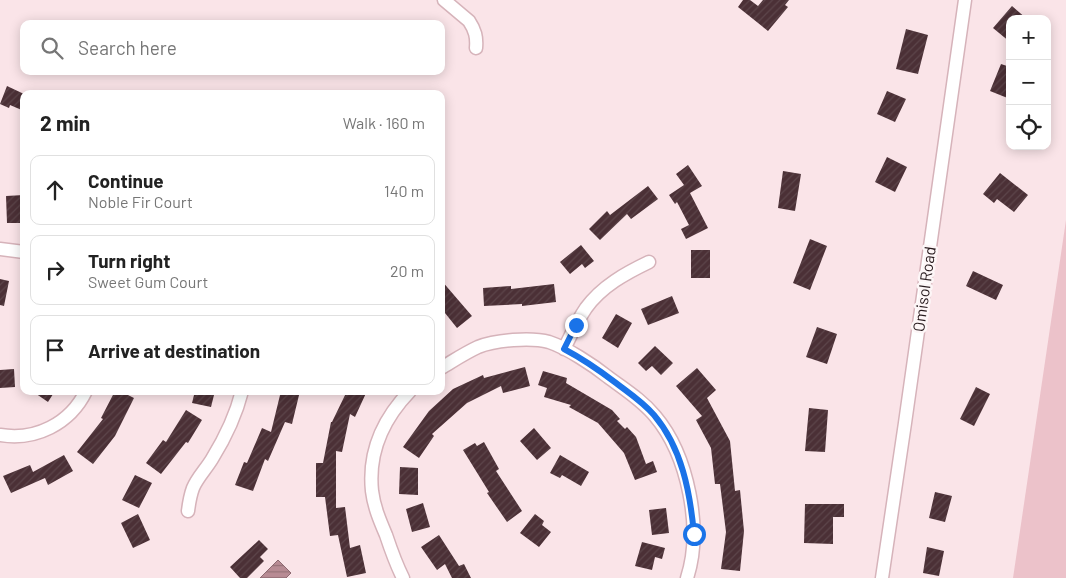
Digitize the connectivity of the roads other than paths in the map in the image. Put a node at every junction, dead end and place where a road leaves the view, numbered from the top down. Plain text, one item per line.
1 (444, 0) edge
2 (965, 0) edge
3 (476, 48) dead end
4 (0, 249) edge
5 (20, 252) edge
6 (649, 262) dead end
7 (564, 349) junction
8 (445, 366) edge
9 (84, 395) edge
10 (241, 395) edge
11 (406, 395) edge
12 (0, 435) edge
13 (188, 511) dead end
14 (403, 578) edge
15 (687, 578) edge
16 (882, 578) edge

1 - 3 street
2 - 16 street, Omisol Road
4 - 5 street
6 - 7 street
7 - 8 street
7 - 15 street
9 - 12 street
10 - 13 street
11 - 14 street

